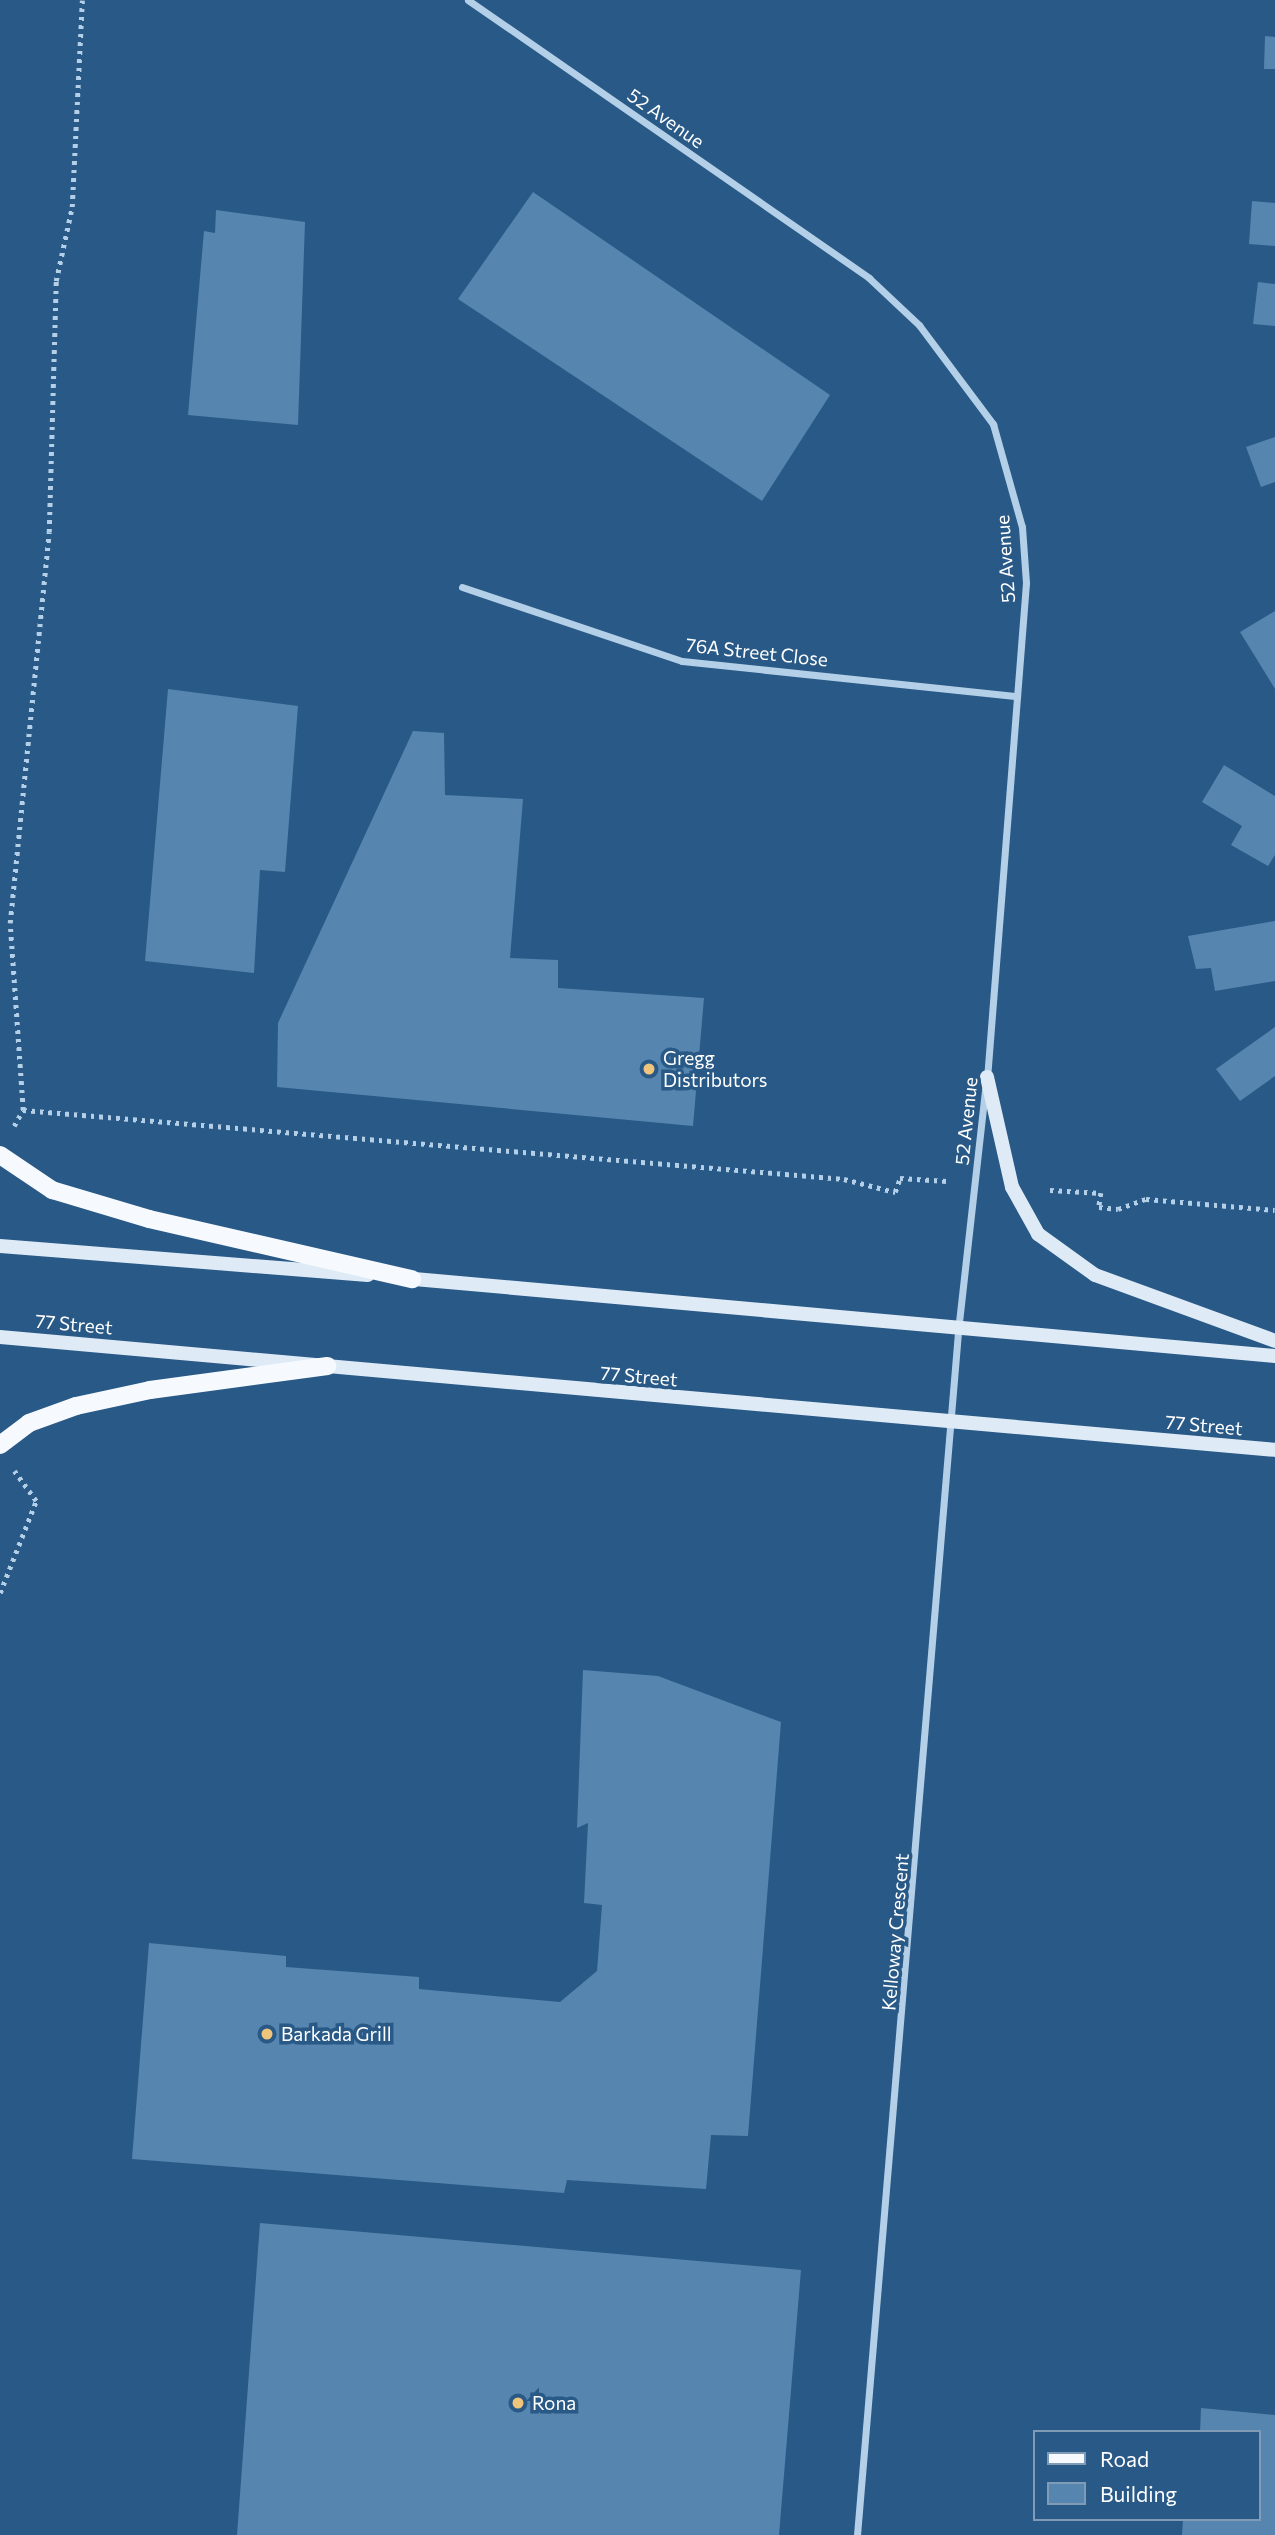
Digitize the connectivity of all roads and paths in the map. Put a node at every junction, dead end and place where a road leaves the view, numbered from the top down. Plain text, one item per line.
1 (82, 0) edge
2 (468, 0) edge
3 (462, 587) dead end
4 (1017, 696) junction
5 (987, 1077) junction
6 (23, 1110) junction
7 (7, 1136) dead end
8 (0, 1155) edge
9 (926, 1180) dead end
10 (1034, 1188) dead end
11 (1275, 1210) edge
12 (0, 1246) edge
13 (412, 1279) junction
14 (958, 1331) junction
15 (0, 1337) edge
16 (1275, 1341) edge
17 (1275, 1356) edge
18 (327, 1366) junction
19 (951, 1424) junction
20 (0, 1445) edge
21 (1275, 1450) edge
22 (9, 1465) dead end
23 (0, 1593) edge
24 (857, 2535) edge

1 - 6 path
2 - 4 street, 52 Avenue
3 - 4 street, 76A Street Close
4 - 5 street, 52 Avenue
5 - 14 street, 52 Avenue
5 - 16 main road
6 - 7 path
6 - 9 path
8 - 13 main road
10 - 11 path
12 - 13 main road
13 - 14 main road
14 - 17 main road
14 - 19 street, Kelloway Crescent
15 - 18 main road, 77 Street
18 - 19 main road, 77 Street
18 - 20 main road
19 - 21 main road, 77 Street
19 - 24 street, Kelloway Crescent
22 - 23 path

